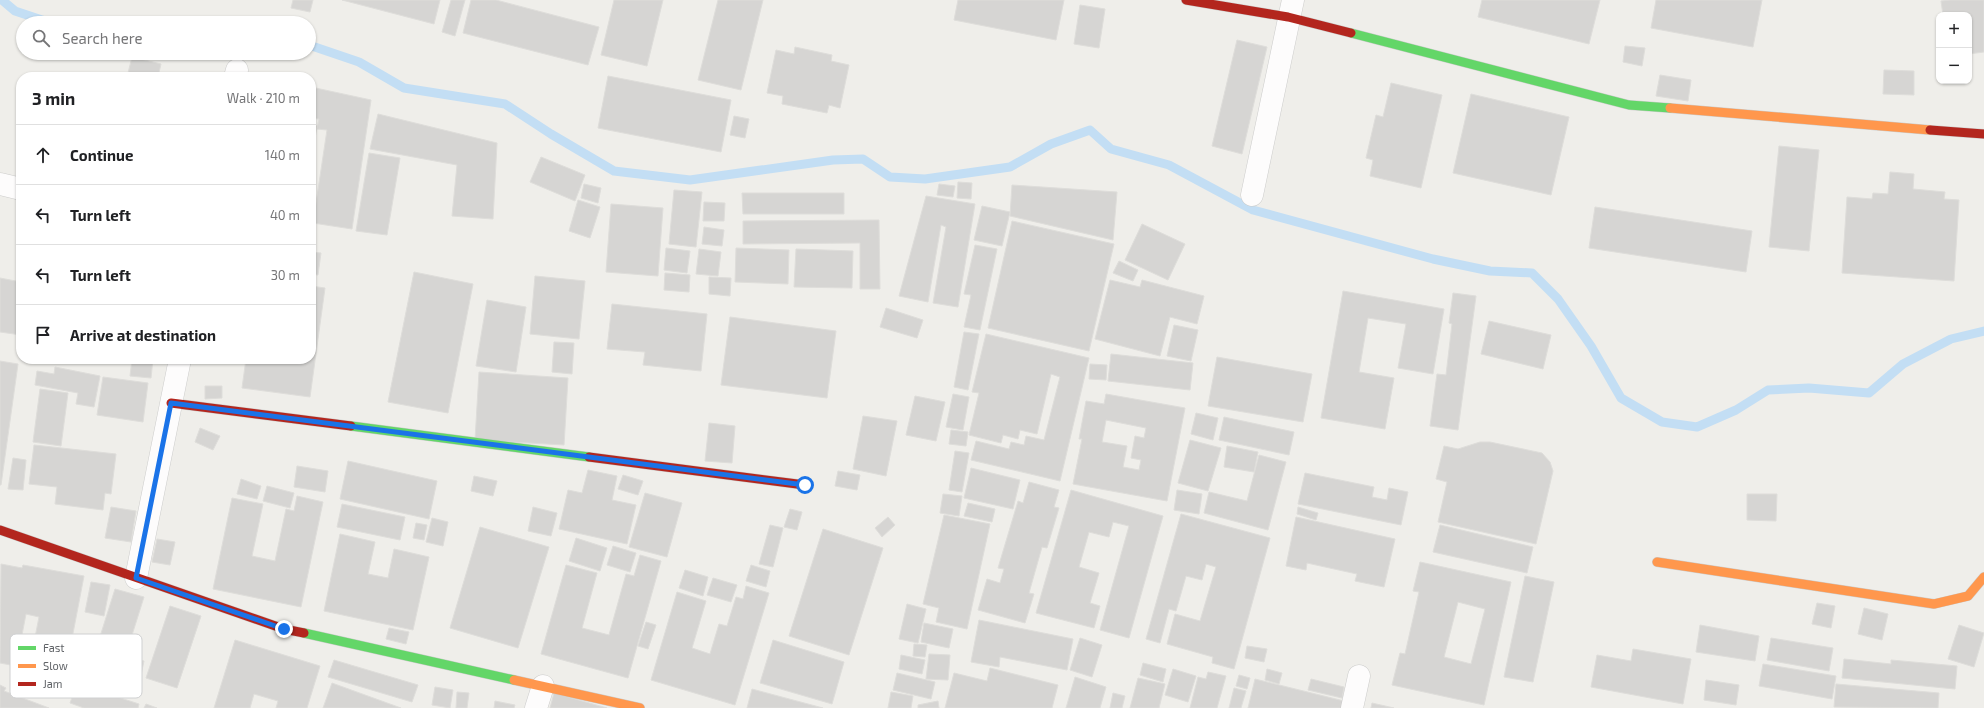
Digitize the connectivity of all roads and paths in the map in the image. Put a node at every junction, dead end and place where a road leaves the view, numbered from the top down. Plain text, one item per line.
1 (1186, 0) edge
2 (1291, 9) edge
3 (1984, 134) edge
4 (0, 184) edge
5 (16, 188) edge
6 (1252, 195) dead end
7 (179, 364) edge
8 (171, 403) junction
9 (805, 485) dead end
10 (0, 530) edge
11 (1657, 562) dead end
12 (1984, 577) edge
13 (136, 578) junction
14 (1359, 676) dead end
15 (543, 686) junction
16 (536, 708) edge
17 (640, 708) edge
18 (1352, 708) edge

1 - 2 street
2 - 3 street
2 - 6 street
4 - 5 street
7 - 8 street
8 - 9 street
8 - 13 street
10 - 13 street
11 - 12 street
13 - 15 street
14 - 18 street
15 - 16 street
15 - 17 street

